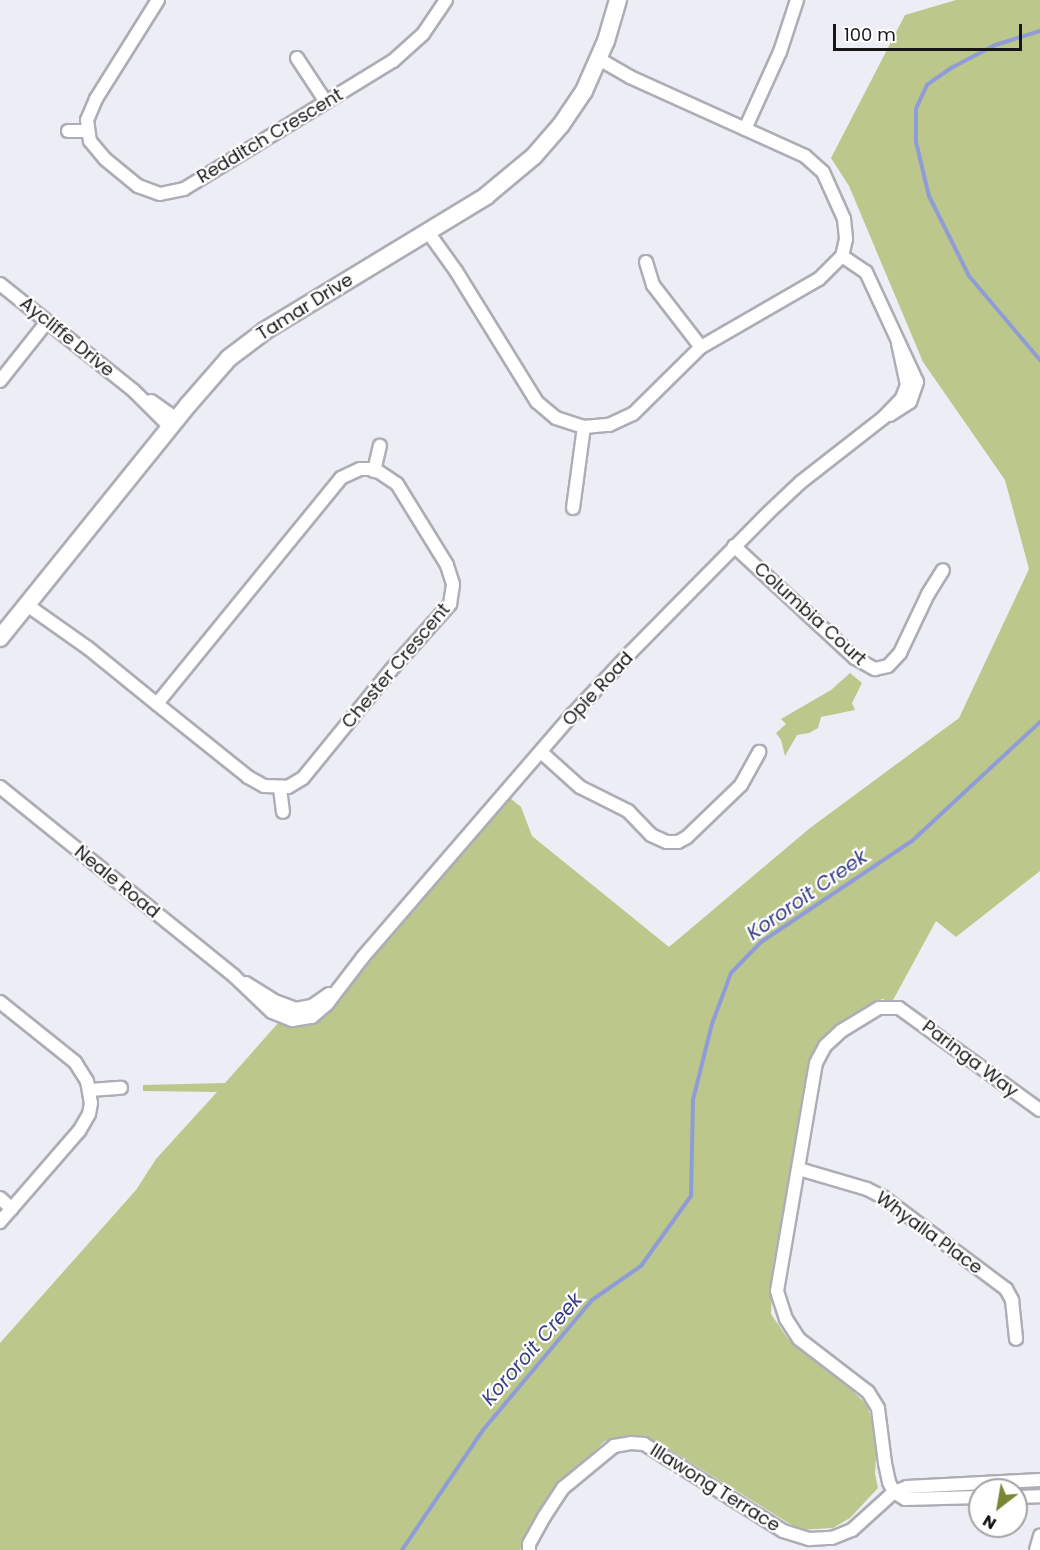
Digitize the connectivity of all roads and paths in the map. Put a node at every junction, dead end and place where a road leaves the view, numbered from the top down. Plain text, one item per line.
1 (158, 0) edge
2 (446, 0) edge
3 (618, 0) edge
4 (798, 0) edge
5 (297, 58) dead end
6 (598, 63) junction
7 (326, 102) junction
8 (745, 129) junction
9 (68, 131) dead end
10 (88, 131) junction
11 (431, 230) junction
12 (842, 256) junction
13 (646, 262) dead end
14 (0, 284) edge
15 (47, 322) junction
16 (701, 347) junction
17 (0, 381) edge
18 (174, 423) junction
19 (584, 427) junction
20 (380, 446) dead end
21 (374, 471) junction
22 (573, 508) dead end
23 (734, 546) junction
24 (943, 570) dead end
25 (30, 602) junction
26 (0, 638) edge
27 (157, 704) junction
28 (540, 752) junction
29 (759, 752) dead end
30 (0, 787) edge
31 (280, 788) junction
32 (284, 812) dead end
33 (0, 1002) edge
34 (292, 1014) joint
35 (121, 1088) dead end
36 (90, 1090) junction
37 (1040, 1110) edge
38 (800, 1169) junction
39 (0, 1198) edge
40 (12, 1209) junction
41 (0, 1222) edge
42 (1016, 1339) dead end
43 (1040, 1480) edge
44 (894, 1492) junction
45 (968, 1497) edge
46 (1040, 1536) edge
47 (529, 1550) edge
48 (1036, 1550) edge

1 - 10 street
2 - 7 street, Redditch Crescent
3 - 6 street, Tamar Drive
4 - 8 street
5 - 7 street
6 - 8 street
6 - 11 street, Tamar Drive
7 - 10 street, Redditch Crescent
8 - 12 street
9 - 10 street
11 - 18 street, Tamar Drive
11 - 19 street
12 - 16 street
12 - 23 street, Opie Road
13 - 16 street
14 - 15 street, Aycliffe Drive
15 - 17 street
15 - 18 street, Aycliffe Drive
16 - 19 street
18 - 25 street, Tamar Drive
19 - 22 street
20 - 21 street
21 - 27 street
21 - 31 street, Chester Crescent
23 - 24 street, Columbia Court
23 - 28 street, Opie Road
25 - 26 street, Tamar Drive
25 - 27 street
27 - 31 street
28 - 29 street
28 - 34 street, Opie Road
30 - 34 street, Neale Road
31 - 32 street
33 - 36 street
35 - 36 street
36 - 40 street
37 - 38 street, Paringa Way
38 - 42 street, Whyalla Place
38 - 44 street
39 - 40 street
40 - 41 street
43 - 44 street
44 - 45 street
44 - 47 street, Illawong Terrace
46 - 48 street

